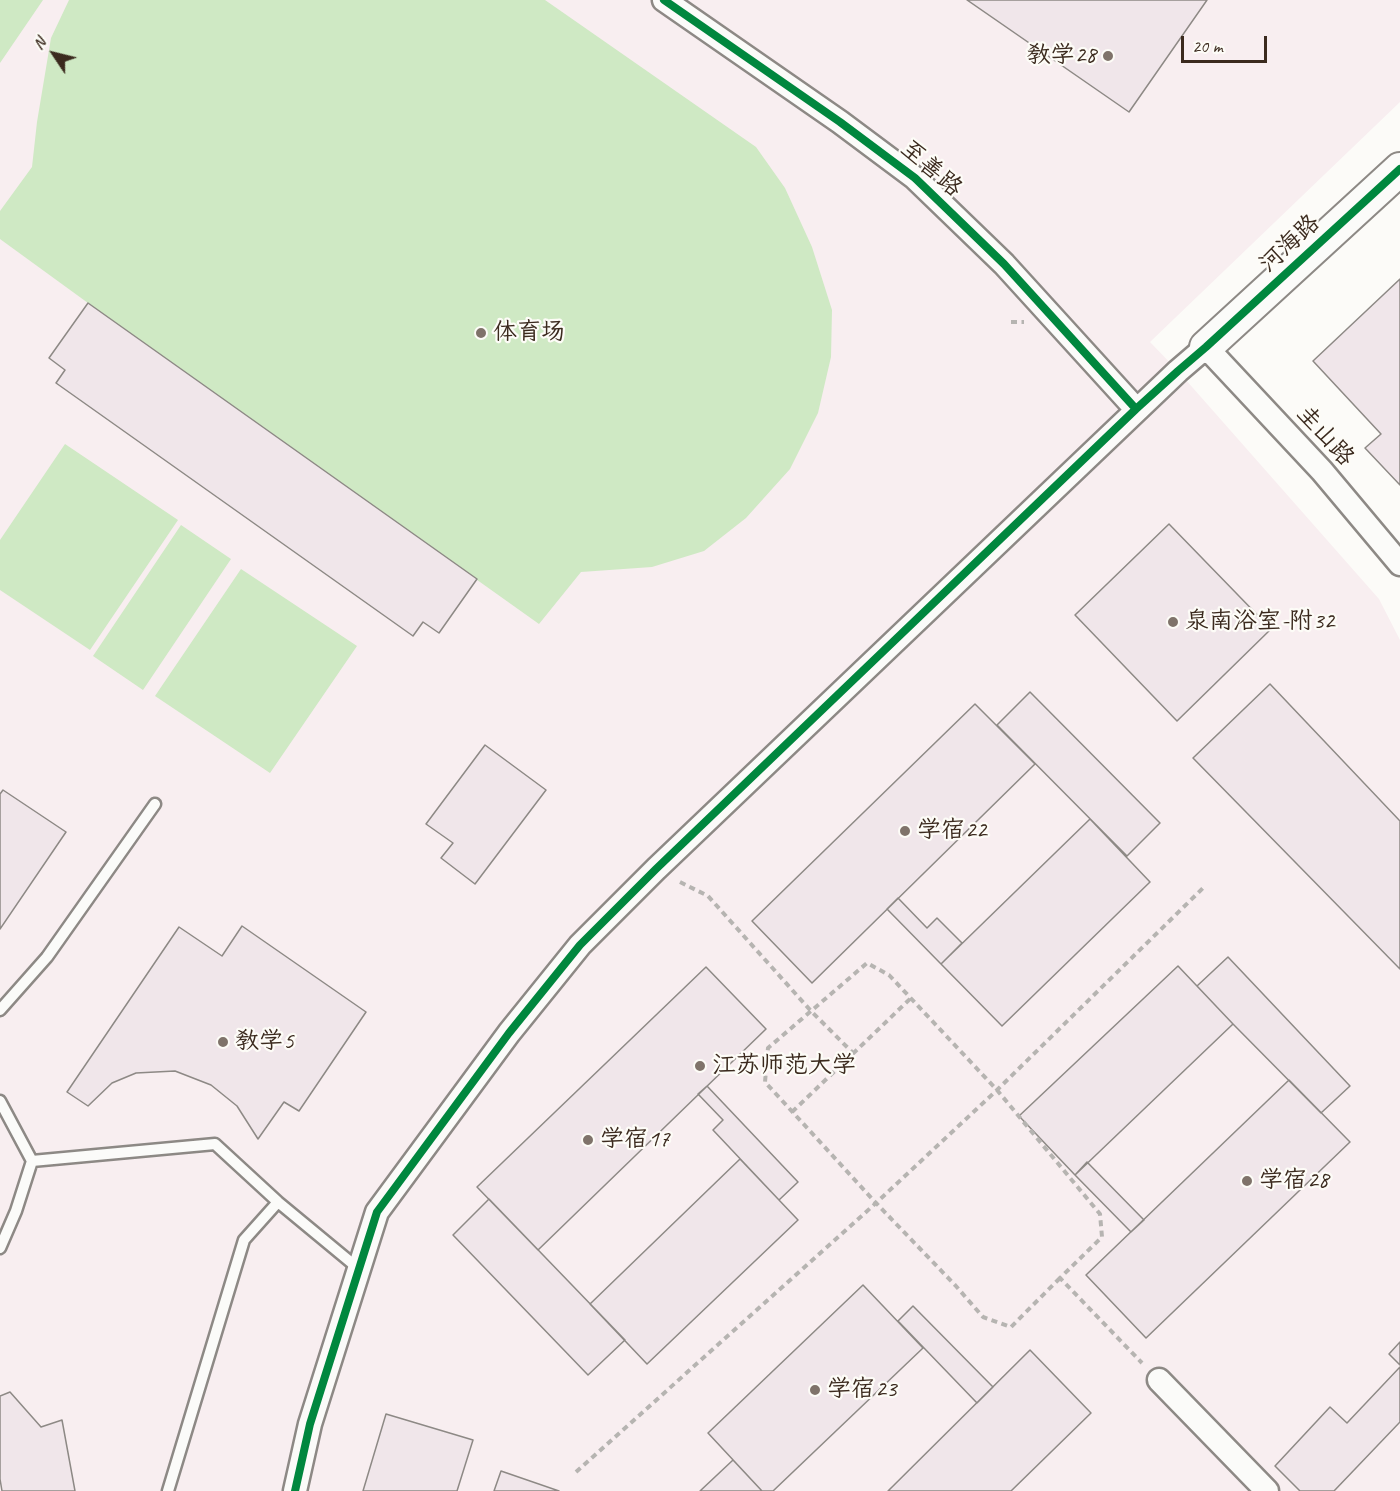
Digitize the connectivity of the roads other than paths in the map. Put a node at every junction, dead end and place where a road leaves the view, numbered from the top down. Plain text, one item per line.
1 (664, 0) edge
2 (1400, 169) edge
3 (1206, 347) junction
4 (1137, 409) junction
5 (1400, 564) edge
6 (155, 804) dead end
7 (0, 1010) edge
8 (0, 1101) edge
9 (32, 1161) junction
10 (278, 1202) junction
11 (0, 1248) edge
12 (359, 1270) junction
13 (1159, 1380) road end
14 (168, 1491) edge
15 (295, 1491) edge
16 (1267, 1491) edge

1 - 4 street, 至善路
2 - 3 street, 河海路
3 - 4 street
3 - 5 street, 圭山路
4 - 12 street
6 - 7 lane
8 - 9 lane
9 - 10 lane
9 - 11 lane
10 - 12 lane
10 - 14 lane
12 - 15 street
13 - 16 street

